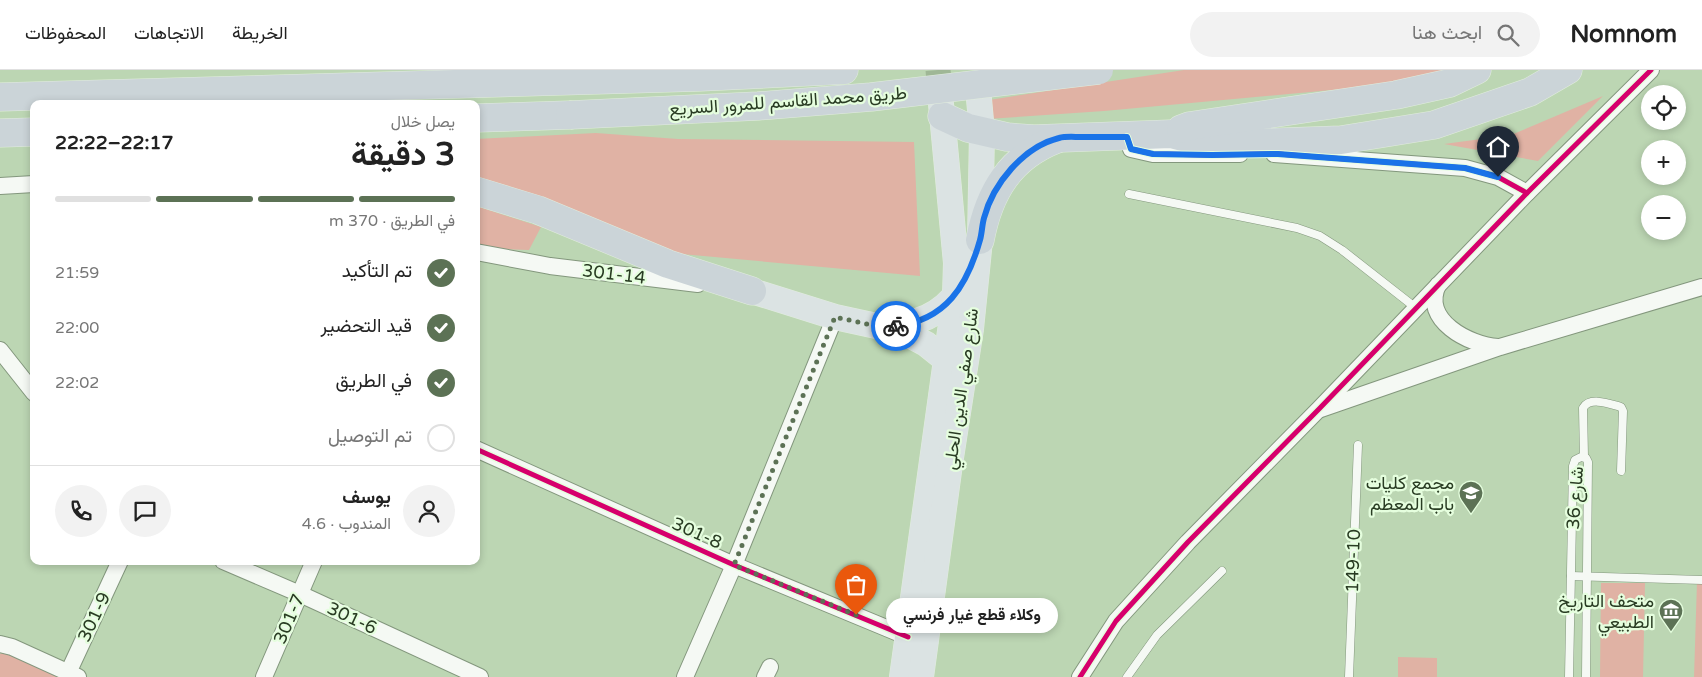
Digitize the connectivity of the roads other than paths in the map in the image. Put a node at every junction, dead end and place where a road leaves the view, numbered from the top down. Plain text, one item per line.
1 (744, 70) edge
2 (844, 70) edge
3 (1099, 70) edge
4 (1477, 70) edge
5 (1568, 70) edge
6 (1651, 70) edge
7 (700, 77) junction
8 (0, 97) edge
9 (979, 99) dead end
10 (942, 110) joint
11 (480, 118) edge
12 (30, 132) edge
13 (982, 132) junction
14 (0, 133) edge
15 (1171, 134) junction
16 (1127, 137) junction
17 (1060, 138) junction
18 (30, 184) edge
19 (0, 186) edge
20 (480, 192) edge
21 (1526, 193) junction
22 (1129, 194) dead end
23 (980, 240) junction
24 (480, 253) edge
25 (1438, 285) junction
26 (1702, 287) edge
27 (752, 290) junction
28 (955, 295) junction
29 (1416, 308) junction
30 (835, 317) junction
31 (881, 327) junction
32 (1500, 347) junction
33 (0, 350) edge
34 (946, 360) junction
35 (30, 388) edge
36 (1319, 409) junction
37 (1358, 445) dead end
38 (480, 451) edge
39 (1584, 457) junction
40 (1621, 471) dead end
41 (118, 565) edge
42 (232, 565) edge
43 (312, 565) edge
44 (734, 565) junction
45 (1222, 571) dead end
46 (1571, 576) junction
47 (1588, 577) junction
48 (1702, 580) edge
49 (300, 594) junction
50 (908, 637) junction
51 (0, 644) edge
52 (73, 675) edge
53 (264, 677) edge
54 (480, 677) edge
55 (685, 677) edge
56 (902, 677) edge
57 (921, 677) edge
58 (1080, 677) edge
59 (1127, 677) edge
60 (1349, 677) edge
61 (1569, 677) edge
62 (1586, 677) edge

1 - 7 highway
2 - 7 highway, طريق محمد القاسم للمرور السريع
3 - 11 highway, طريق محمد القاسم للمرور السريع, bridge
4 - 15 highway
5 - 15 highway
6 - 21 street
7 - 8 highway, طريق محمد القاسم للمرور السريع
9 - 13 main road, شارع صفي الدين الحلي
10 - 13 highway
10 - 28 main road, شارع صفي الدين الحلي
12 - 14 highway
13 - 17 highway
13 - 23 main road, شارع صفي الدين الحلي
15 - 16 highway
16 - 17 highway
16 - 21 street
17 - 23 highway
18 - 19 street
20 - 27 highway
21 - 25 street
22 - 29 lane
23 - 28 main road
23 - 57 main road, شارع صفي الدين الحلي
24 - 27 street, 301-14
25 - 29 street
25 - 32 street
26 - 32 street
27 - 30 main road
28 - 31 main road
28 - 34 main road, شارع صفي الدين الحلي
29 - 36 street
30 - 31 main road
30 - 44 street
31 - 34 main road
32 - 36 street
33 - 35 street
34 - 50 main road, شارع صفي الدين الحلي
36 - 58 street
37 - 60 lane, 149-10
38 - 44 street, 301-8
39 - 40 lane
39 - 46 lane, شارع 36
39 - 47 lane, شارع 36
41 - 52 street, 301-9
42 - 49 street, 301-6
43 - 49 street, 301-7
44 - 50 street, 301-8
44 - 55 street
45 - 59 lane
46 - 47 lane
46 - 61 lane, شارع 36
47 - 48 lane
47 - 62 lane, شارع 36
49 - 53 street, 301-7
49 - 54 street, 301-6
50 - 56 main road, شارع صفي الدين الحلي
51 - 52 street

